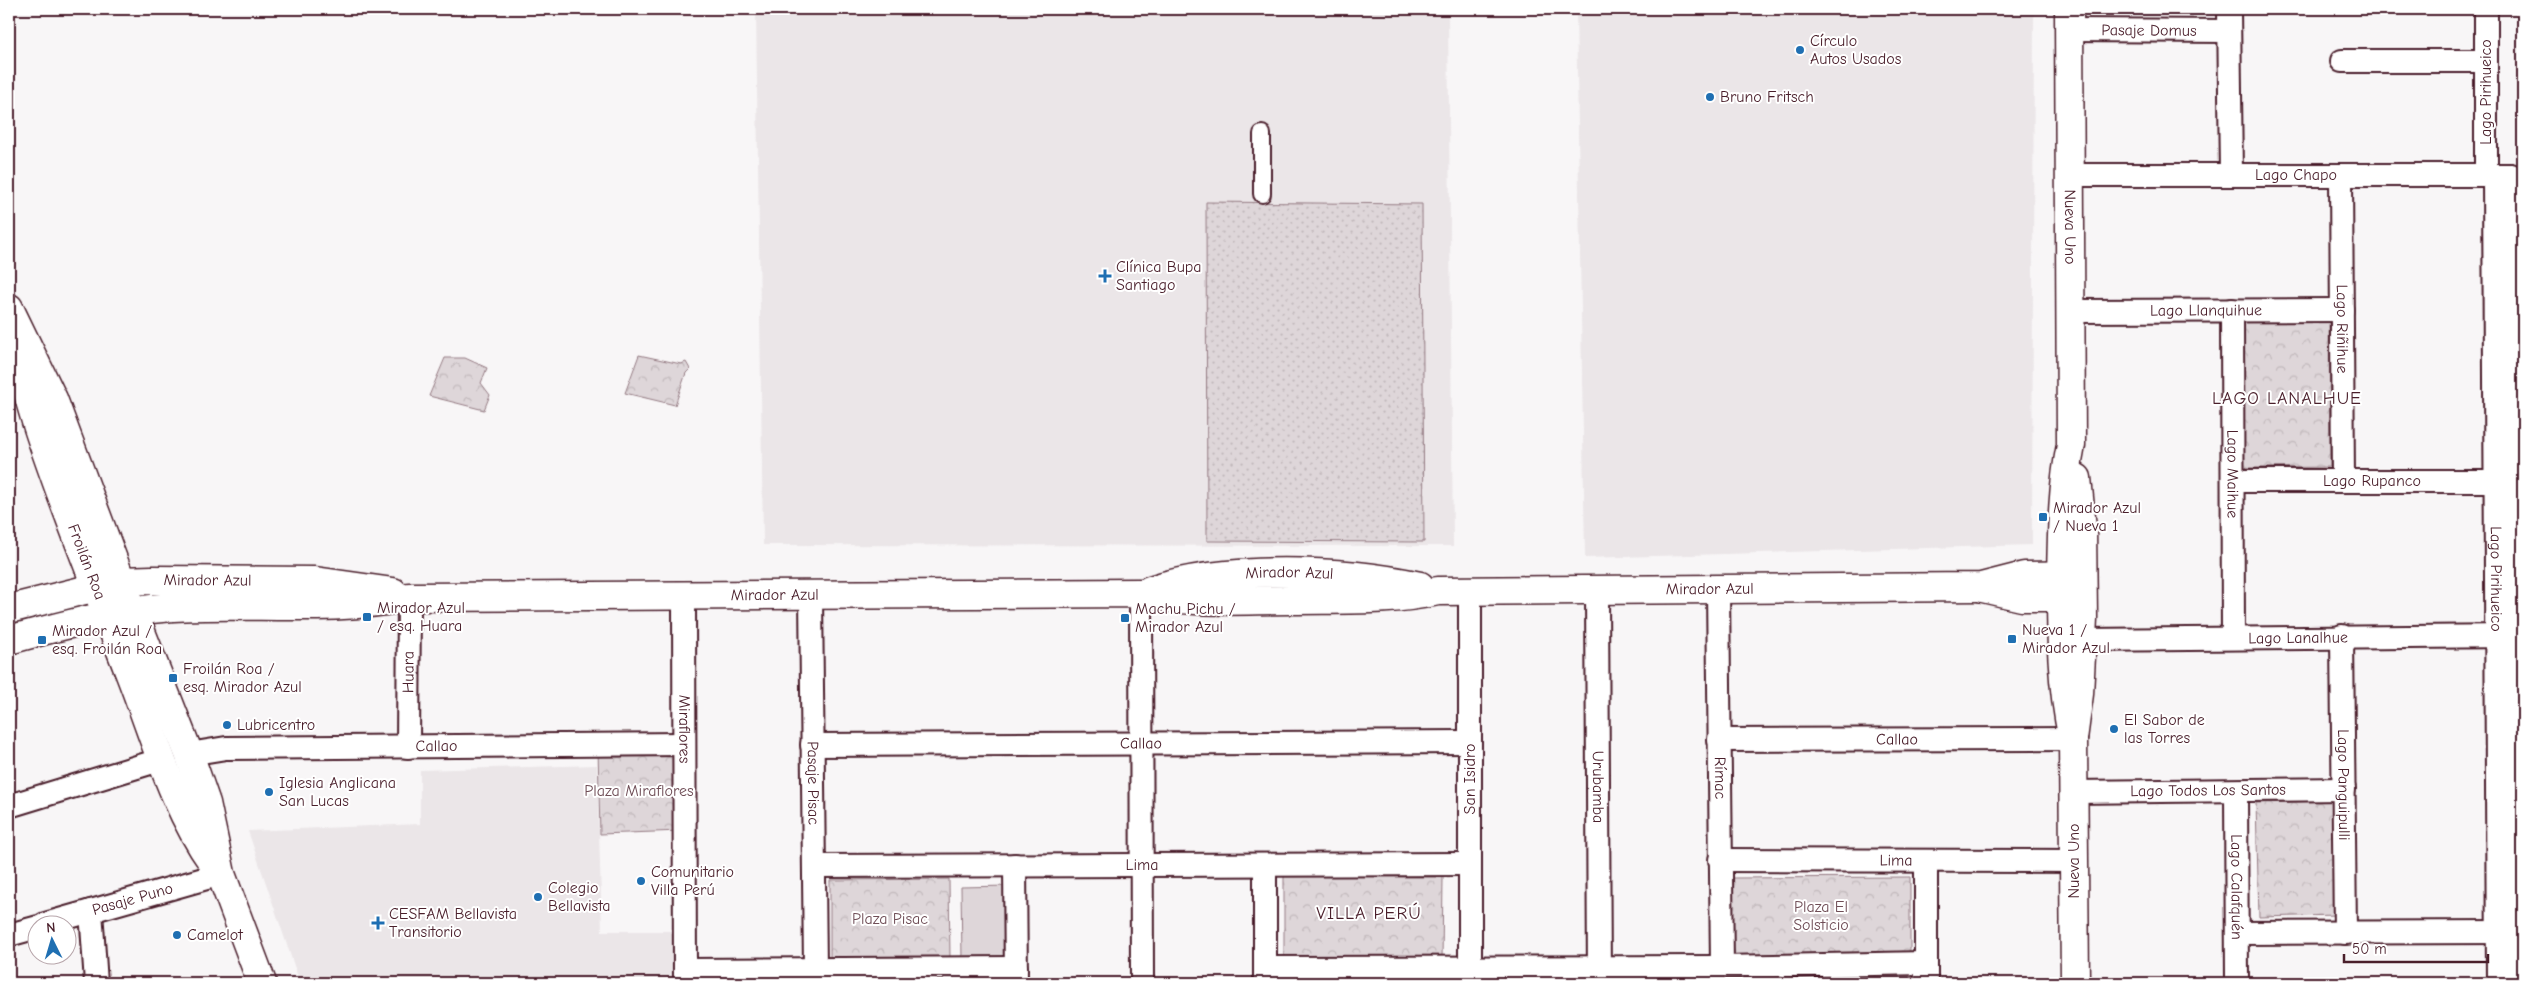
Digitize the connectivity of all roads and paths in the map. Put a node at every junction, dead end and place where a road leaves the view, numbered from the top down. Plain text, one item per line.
1 (2229, 9) edge
2 (2486, 9) edge
3 (2069, 20) edge
4 (2230, 32) junction
5 (2342, 61) dead end
6 (2486, 61) junction
7 (1262, 134) dead end
8 (2070, 175) junction
9 (2230, 175) junction
10 (2341, 175) junction
11 (2503, 175) edge
12 (1262, 194) dead end
13 (2232, 310) junction
14 (2342, 310) junction
15 (2071, 311) junction
16 (11, 315) edge
17 (2233, 481) junction
18 (2343, 481) junction
19 (2504, 481) junction
20 (108, 584) junction
21 (2072, 586) junction
22 (1597, 589) junction
23 (1718, 589) junction
24 (1470, 591) junction
25 (1140, 593) junction
26 (684, 595) junction
27 (811, 595) junction
28 (409, 598) junction
29 (9, 609) edge
30 (134, 610) junction
31 (107, 615) junction
32 (2342, 636) junction
33 (2504, 636) junction
34 (2233, 638) junction
35 (9, 640) edge
36 (2083, 640) junction
37 (2073, 739) junction
38 (1719, 740) junction
39 (1470, 742) junction
40 (684, 744) junction
41 (1141, 744) junction
42 (812, 745) junction
43 (408, 746) junction
44 (189, 754) junction
45 (163, 759) junction
46 (2344, 790) junction
47 (2236, 791) junction
48 (2074, 792) junction
49 (9, 806) edge
50 (1720, 860) junction
51 (1926, 861) junction
52 (2074, 861) junction
53 (1470, 864) junction
54 (1015, 865) junction
55 (1142, 865) junction
56 (1265, 865) junction
57 (814, 866) junction
58 (221, 874) junction
59 (91, 911) junction
60 (78, 915) edge
61 (28, 930) edge
62 (2506, 932) junction
63 (2345, 933) junction
64 (2237, 934) junction
65 (9, 935) edge
66 (1722, 967) junction
67 (1470, 968) junction
68 (814, 969) junction
69 (1926, 973) edge
70 (1016, 975) edge
71 (1599, 975) edge
72 (685, 976) edge
73 (1265, 976) edge
74 (96, 983) edge
75 (262, 983) edge
76 (1142, 983) edge
77 (2074, 983) edge
78 (2237, 983) edge
79 (2498, 983) edge
80 (2514, 983) edge

1 - 4 street
2 - 6 street, Lago Pirihueico
3 - 4 street, Pasaje Domus
3 - 8 street, Nueva Uno
4 - 9 street
5 - 6 street
6 - 11 street, Lago Pirihueico
7 - 12 street
8 - 9 street, Lago Chapo
8 - 15 street, Nueva Uno
9 - 10 street, Lago Chapo
10 - 11 street, Lago Chapo
10 - 14 street, Lago Riñihue
11 - 19 street, Lago Pirihueico
13 - 14 street, Lago Llanquihue
13 - 15 street, Lago Llanquihue
13 - 17 street, Lago Maihue
14 - 18 street, Lago Riñihue
15 - 21 street, Nueva Uno
16 - 20 street, Froilán Roa
17 - 18 street, Lago Rupanco
17 - 34 street, Lago Maihue
18 - 19 street, Lago Rupanco
19 - 33 street, Lago Pirihueico
20 - 28 street, Mirador Azul
20 - 29 street, Mirador Azul
20 - 30 street, Froilán Roa
20 - 31 street, Froilán Roa
21 - 23 street, Mirador Azul
21 - 36 street, Nueva Uno
21 - 37 street, Nueva Uno
22 - 23 street, Mirador Azul
22 - 24 street, Mirador Azul
22 - 71 street, Urubamba
23 - 38 street, Rímac
24 - 25 street, Mirador Azul
24 - 39 street, San Isidro
25 - 27 street, Mirador Azul
25 - 41 street
26 - 27 street, Mirador Azul
26 - 28 street, Mirador Azul
26 - 40 street, Miraflores
27 - 42 street, Pasaje Pisac
28 - 30 street, Mirador Azul
28 - 43 street, Huara
30 - 31 street, Mirador Azul
30 - 44 street, Froilán Roa
31 - 35 street, Mirador Azul
31 - 45 street, Froilán Roa
32 - 33 street, Lago Lanalhue
32 - 34 street, Lago Lanalhue
32 - 46 street, Lago Panguipulli
33 - 62 street, Lago Pirihueico
34 - 36 street, Lago Lanalhue
36 - 37 street, Nueva Uno
37 - 38 street, Callao
37 - 48 street, Nueva Uno
38 - 50 street, Rímac
39 - 41 street, Callao
39 - 53 street, San Isidro
40 - 43 street, Callao
40 - 72 street, Miraflores
41 - 42 street, Callao
41 - 55 street
42 - 57 street, Pasaje Pisac
43 - 44 street, Callao
44 - 58 street, Froilán Roa
45 - 49 street
45 - 58 street, Froilán Roa
46 - 47 street, Lago Todos Los Santos
46 - 63 street, Lago Panguipulli
47 - 48 street, Lago Todos Los Santos
47 - 64 street, Lago Calafquén
48 - 52 street, Nueva Uno
50 - 51 street, Lima
50 - 66 street, Rímac
51 - 52 street, Lima
51 - 69 street
52 - 77 street, Nueva Uno
53 - 56 street, Lima
53 - 67 street, San Isidro
54 - 55 street, Lima
54 - 57 street, Lima
54 - 70 street
55 - 56 street, Lima
55 - 76 street
56 - 73 street
57 - 68 street, Pasaje Pisac
58 - 59 street, Pasaje Puno
58 - 75 street, Froilán Roa
59 - 60 street, Pasaje Puno
59 - 74 street
61 - 65 street
62 - 63 street
62 - 79 street, Lago Pirihueico
62 - 80 street, Lago Pirihueico
63 - 64 street
64 - 78 street, Lago Calafquén
66 - 69 street
66 - 71 street
67 - 71 street
67 - 73 street
68 - 70 street
68 - 72 street

